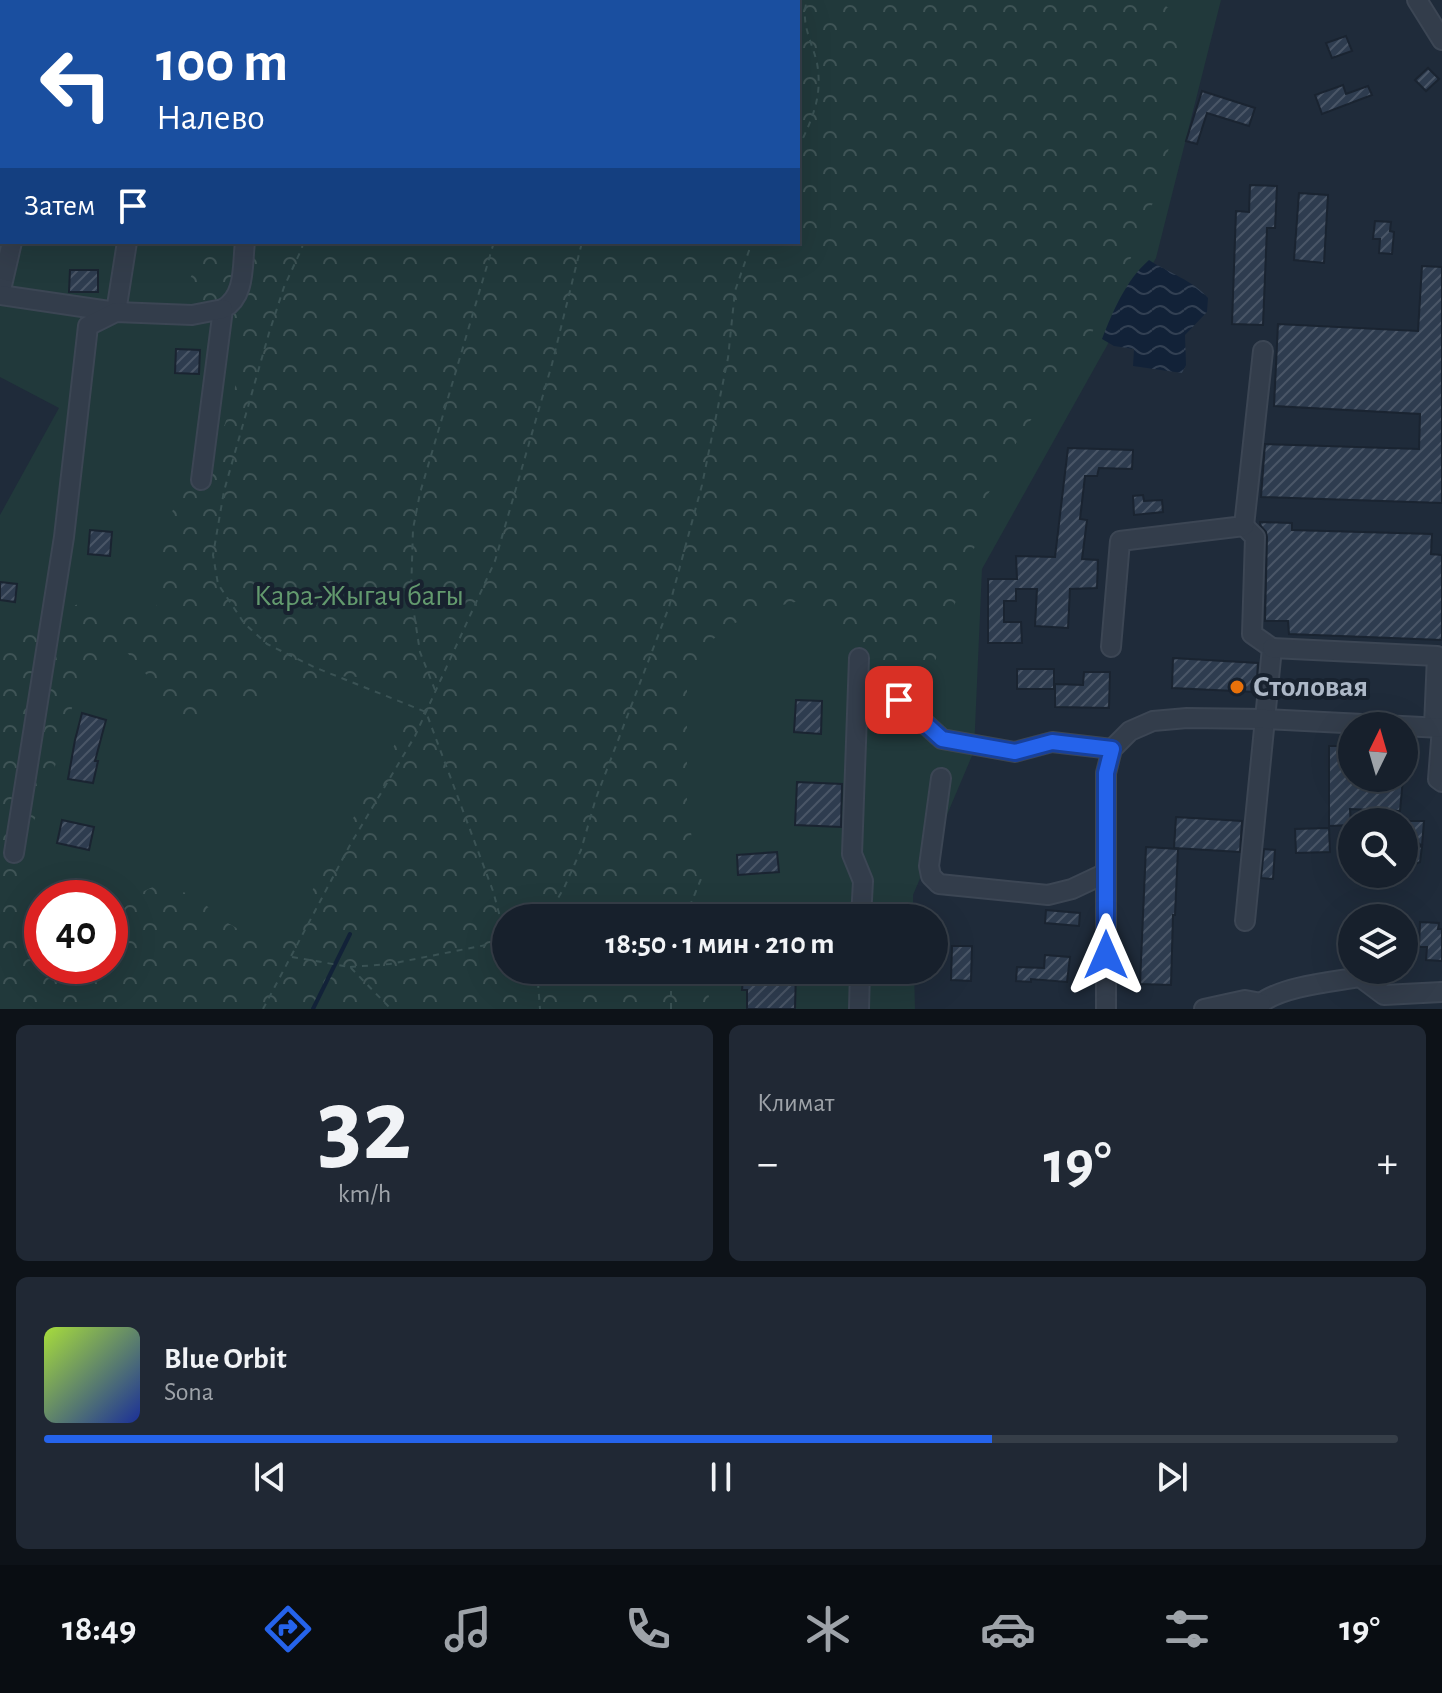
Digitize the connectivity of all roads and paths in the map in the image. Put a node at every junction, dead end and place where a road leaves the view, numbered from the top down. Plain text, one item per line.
1 (807, 0) edge
2 (1417, 0) edge
3 (1442, 40) edge
4 (800, 145) edge
5 (12, 244) edge
6 (127, 244) edge
7 (245, 244) edge
8 (303, 244) edge
9 (493, 244) edge
10 (582, 244) edge
11 (751, 244) edge
12 (0, 295) edge
13 (223, 309) junction
14 (116, 312) junction
15 (1263, 351) dead end
16 (201, 480) dead end
17 (1244, 526) junction
18 (1111, 647) dead end
19 (1272, 648) junction
20 (859, 658) joint
21 (436, 691) junction
22 (899, 700) joint
23 (426, 712) junction
24 (1266, 719) junction
25 (1439, 728) edge
26 (1112, 749) junction
27 (941, 778) dead end
28 (1442, 782) edge
29 (14, 853) dead end
30 (1106, 873) junction
31 (703, 874) dead end
32 (496, 904) edge
33 (554, 904) edge
34 (691, 904) edge
35 (862, 904) edge
36 (1245, 921) dead end
37 (492, 943) edge
38 (290, 957) junction
39 (350, 967) junction
40 (538, 984) edge
41 (671, 984) edge
42 (860, 984) edge
43 (1442, 992) edge
44 (1399, 1002) edge
45 (1255, 1004) edge
46 (263, 1009) edge
47 (391, 1009) edge
48 (540, 1009) edge
49 (671, 1009) edge
50 (859, 1009) edge
51 (1106, 1009) edge
52 (1204, 1009) edge

1 - 4 path
2 - 3 street
5 - 12 street
6 - 14 street
7 - 13 street
8 - 23 path
9 - 21 path
10 - 21 path
11 - 33 path
12 - 14 street
13 - 14 street
13 - 16 street
14 - 29 street
15 - 17 street
17 - 18 street
17 - 19 street
19 - 24 street
19 - 25 street
20 - 22 path
20 - 35 street
21 - 23 path
22 - 26 street
23 - 32 path
23 - 38 path
24 - 25 street
24 - 26 street
24 - 36 street
25 - 28 street
26 - 30 street
27 - 30 street
30 - 51 street
31 - 34 path
37 - 39 path
38 - 39 path
38 - 46 path
39 - 47 path
40 - 48 path
41 - 49 path
42 - 50 street
43 - 44 street
44 - 45 street
45 - 52 street

